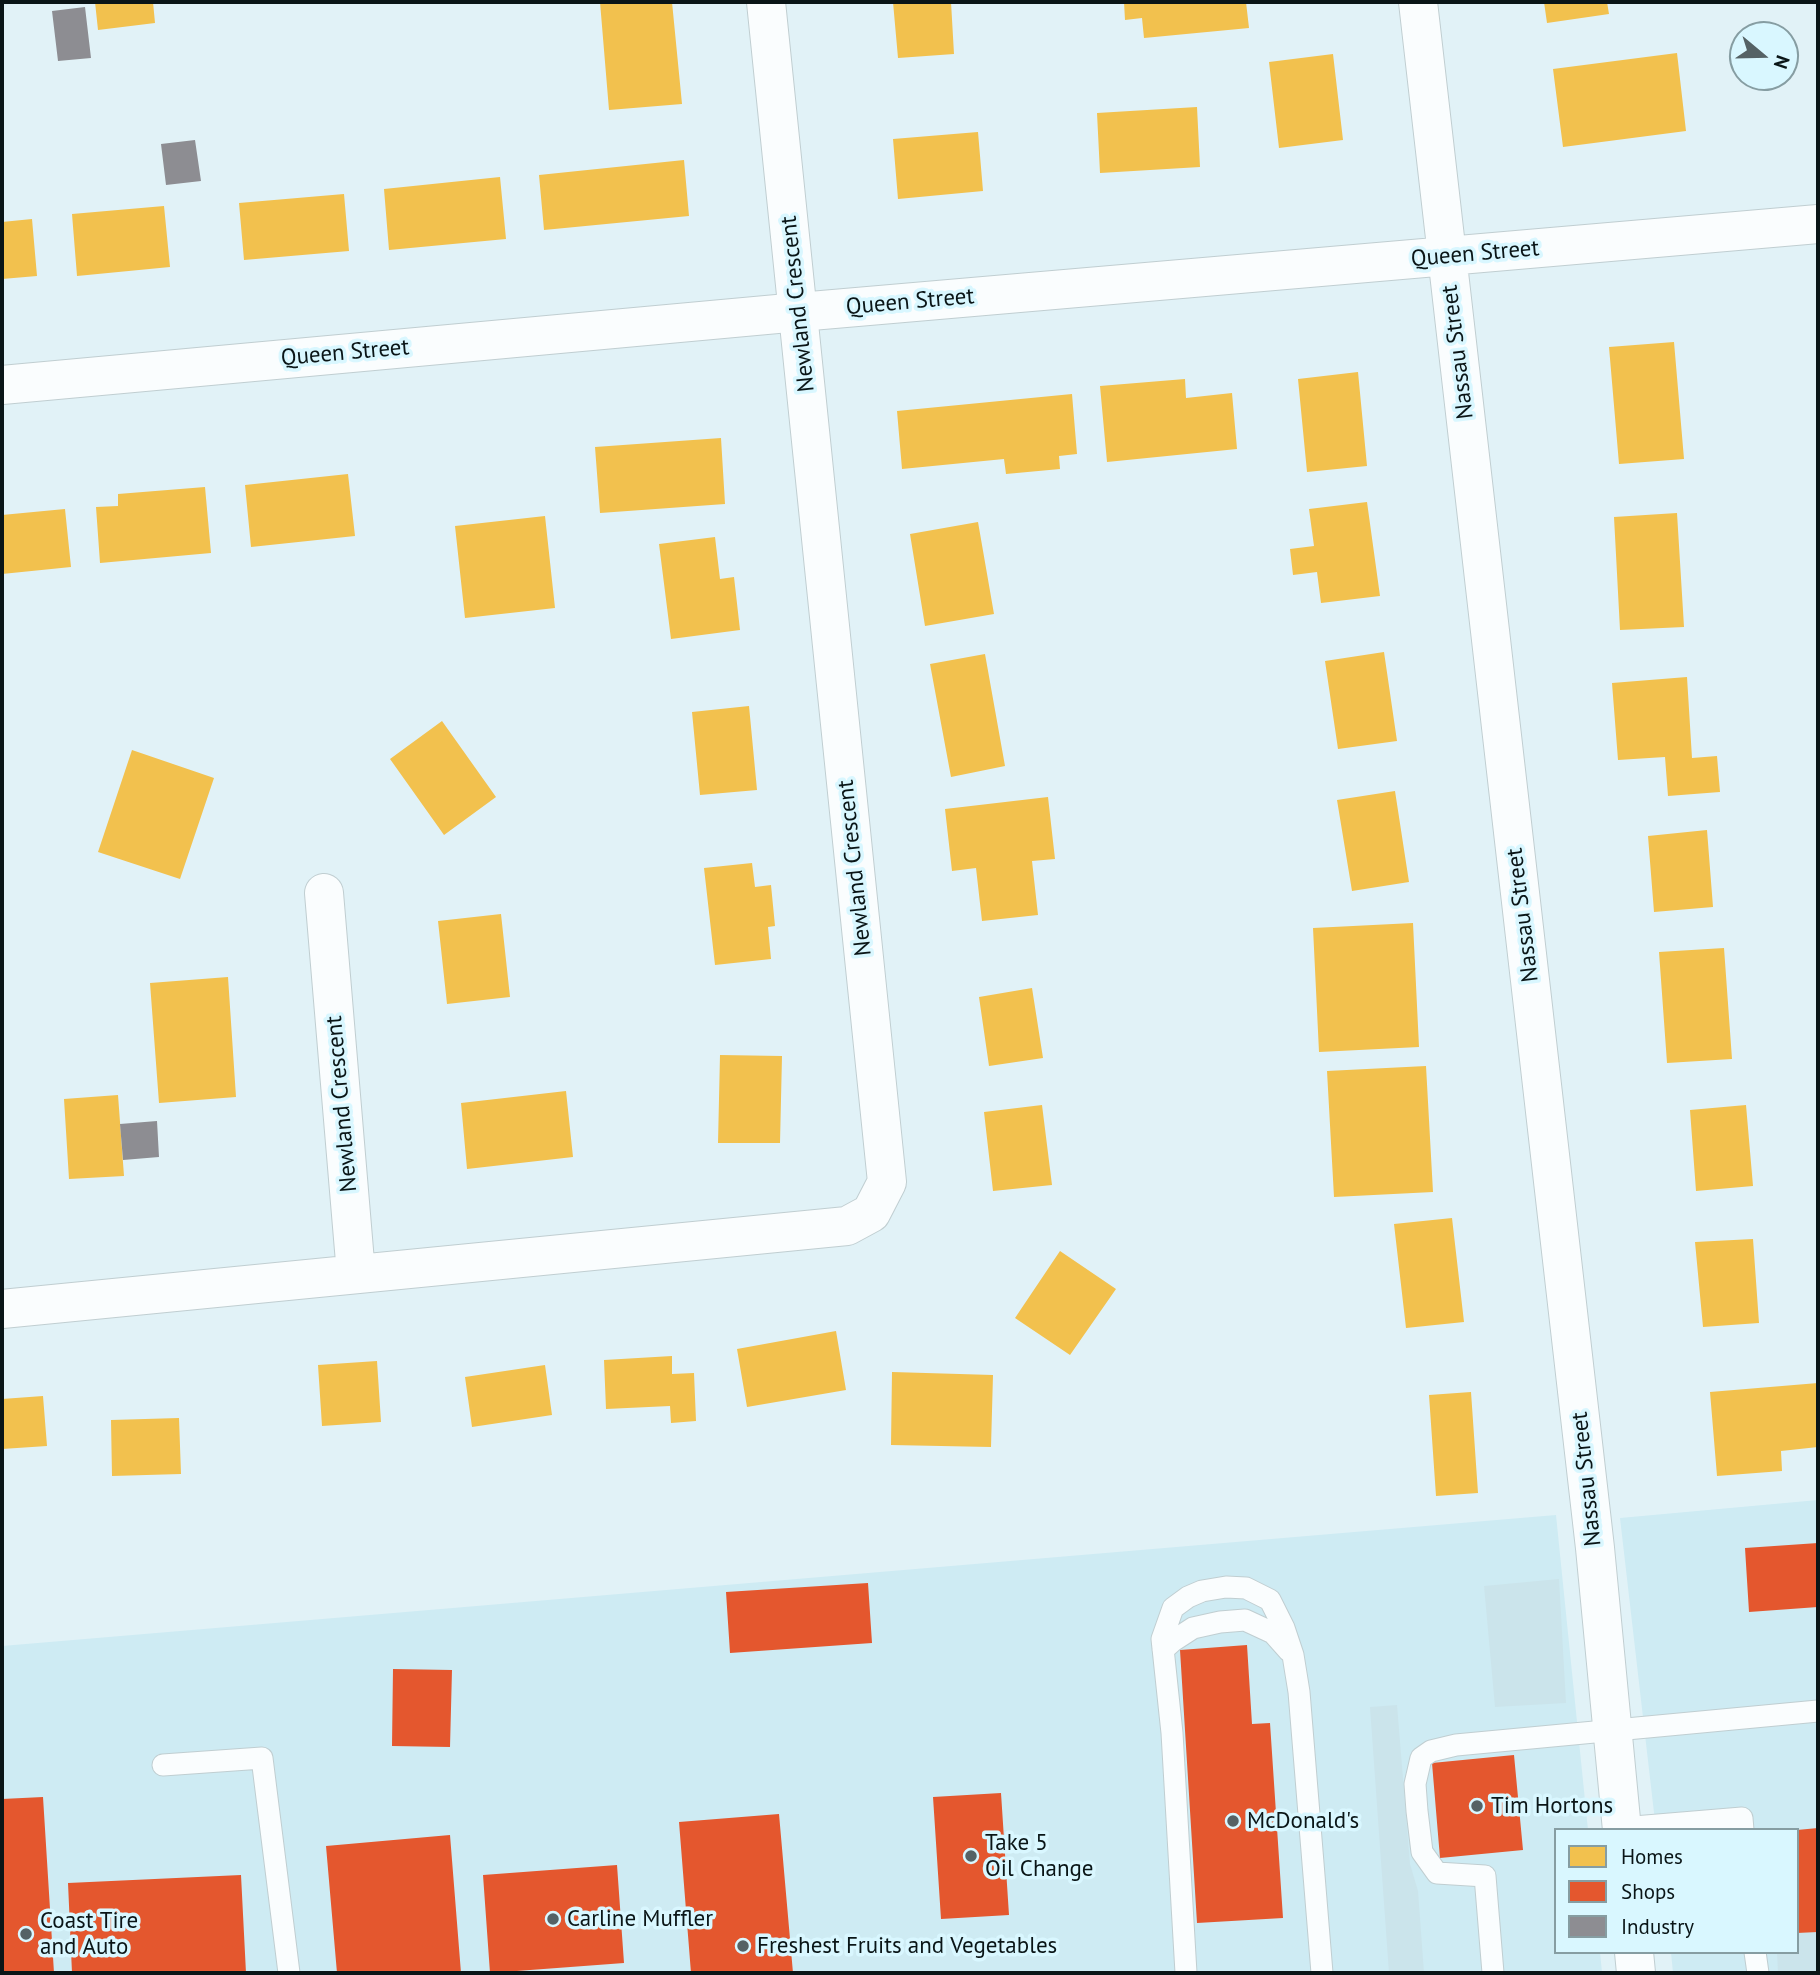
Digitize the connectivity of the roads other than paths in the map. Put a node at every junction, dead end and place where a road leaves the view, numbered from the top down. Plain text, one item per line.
1 (766, 2) edge
2 (1418, 2) edge
3 (1818, 224) edge
4 (1447, 256) junction
5 (799, 312) junction
6 (2, 384) edge
7 (324, 892) dead end
8 (356, 1274) junction
9 (2, 1309) edge
10 (1163, 1650) junction
11 (1293, 1655) junction
12 (1818, 1711) edge
13 (1613, 1730) junction
14 (163, 1765) dead end
15 (1622, 1828) edge
16 (1633, 1828) edge
17 (1743, 1828) edge
18 (1634, 1954) edge
19 (1755, 1954) edge
20 (289, 1973) edge
21 (1186, 1973) edge
22 (1322, 1973) edge
23 (1493, 1973) edge
24 (1636, 1973) edge
25 (1758, 1973) edge

1 - 5 street, Newland Crescent
2 - 4 street, Nassau Street
3 - 4 street, Queen Street
4 - 5 street, Queen Street
4 - 13 street, Nassau Street
5 - 6 street, Queen Street
5 - 8 street, Newland Crescent
7 - 8 street, Newland Crescent
8 - 9 street, Newland Crescent
10 - 11 lane
10 - 11 lane
10 - 21 lane
11 - 22 lane
12 - 13 lane
13 - 15 street, Nassau Street
13 - 23 lane
14 - 20 lane
16 - 17 lane
18 - 24 street
19 - 25 lane

